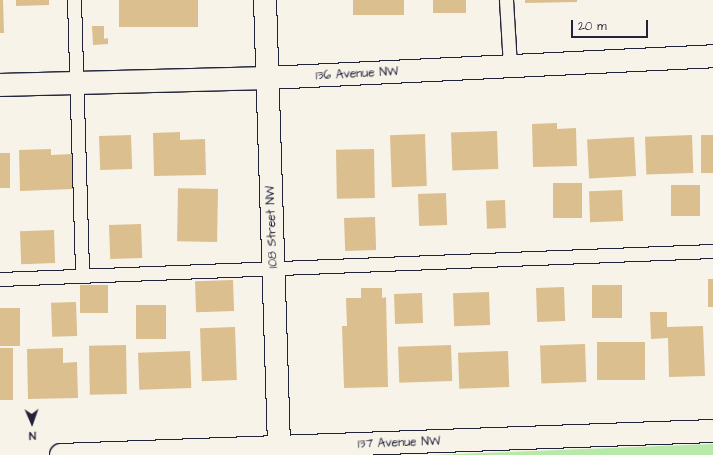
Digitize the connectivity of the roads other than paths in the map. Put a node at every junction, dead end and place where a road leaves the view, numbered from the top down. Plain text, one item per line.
1 (74, 0) edge
2 (265, 0) edge
3 (506, 0) edge
4 (713, 56) edge
5 (510, 65) junction
6 (268, 78) junction
7 (78, 82) junction
8 (0, 84) edge
9 (713, 251) edge
10 (274, 269) junction
11 (82, 275) junction
12 (0, 279) edge
13 (713, 431) edge
14 (279, 451) edge
15 (62, 455) edge

1 - 7 lane
2 - 6 street, 108 Street NW
3 - 5 lane
4 - 5 street, 136 Avenue NW
5 - 6 street, 136 Avenue NW
6 - 7 street, 136 Avenue NW
6 - 10 street, 108 Street NW
7 - 8 street, 136 Avenue NW
7 - 11 lane
9 - 10 lane
10 - 11 lane
10 - 14 street, 108 Street NW
11 - 12 lane
13 - 14 street, 137 Avenue NW
14 - 15 street, 137 Avenue NW

